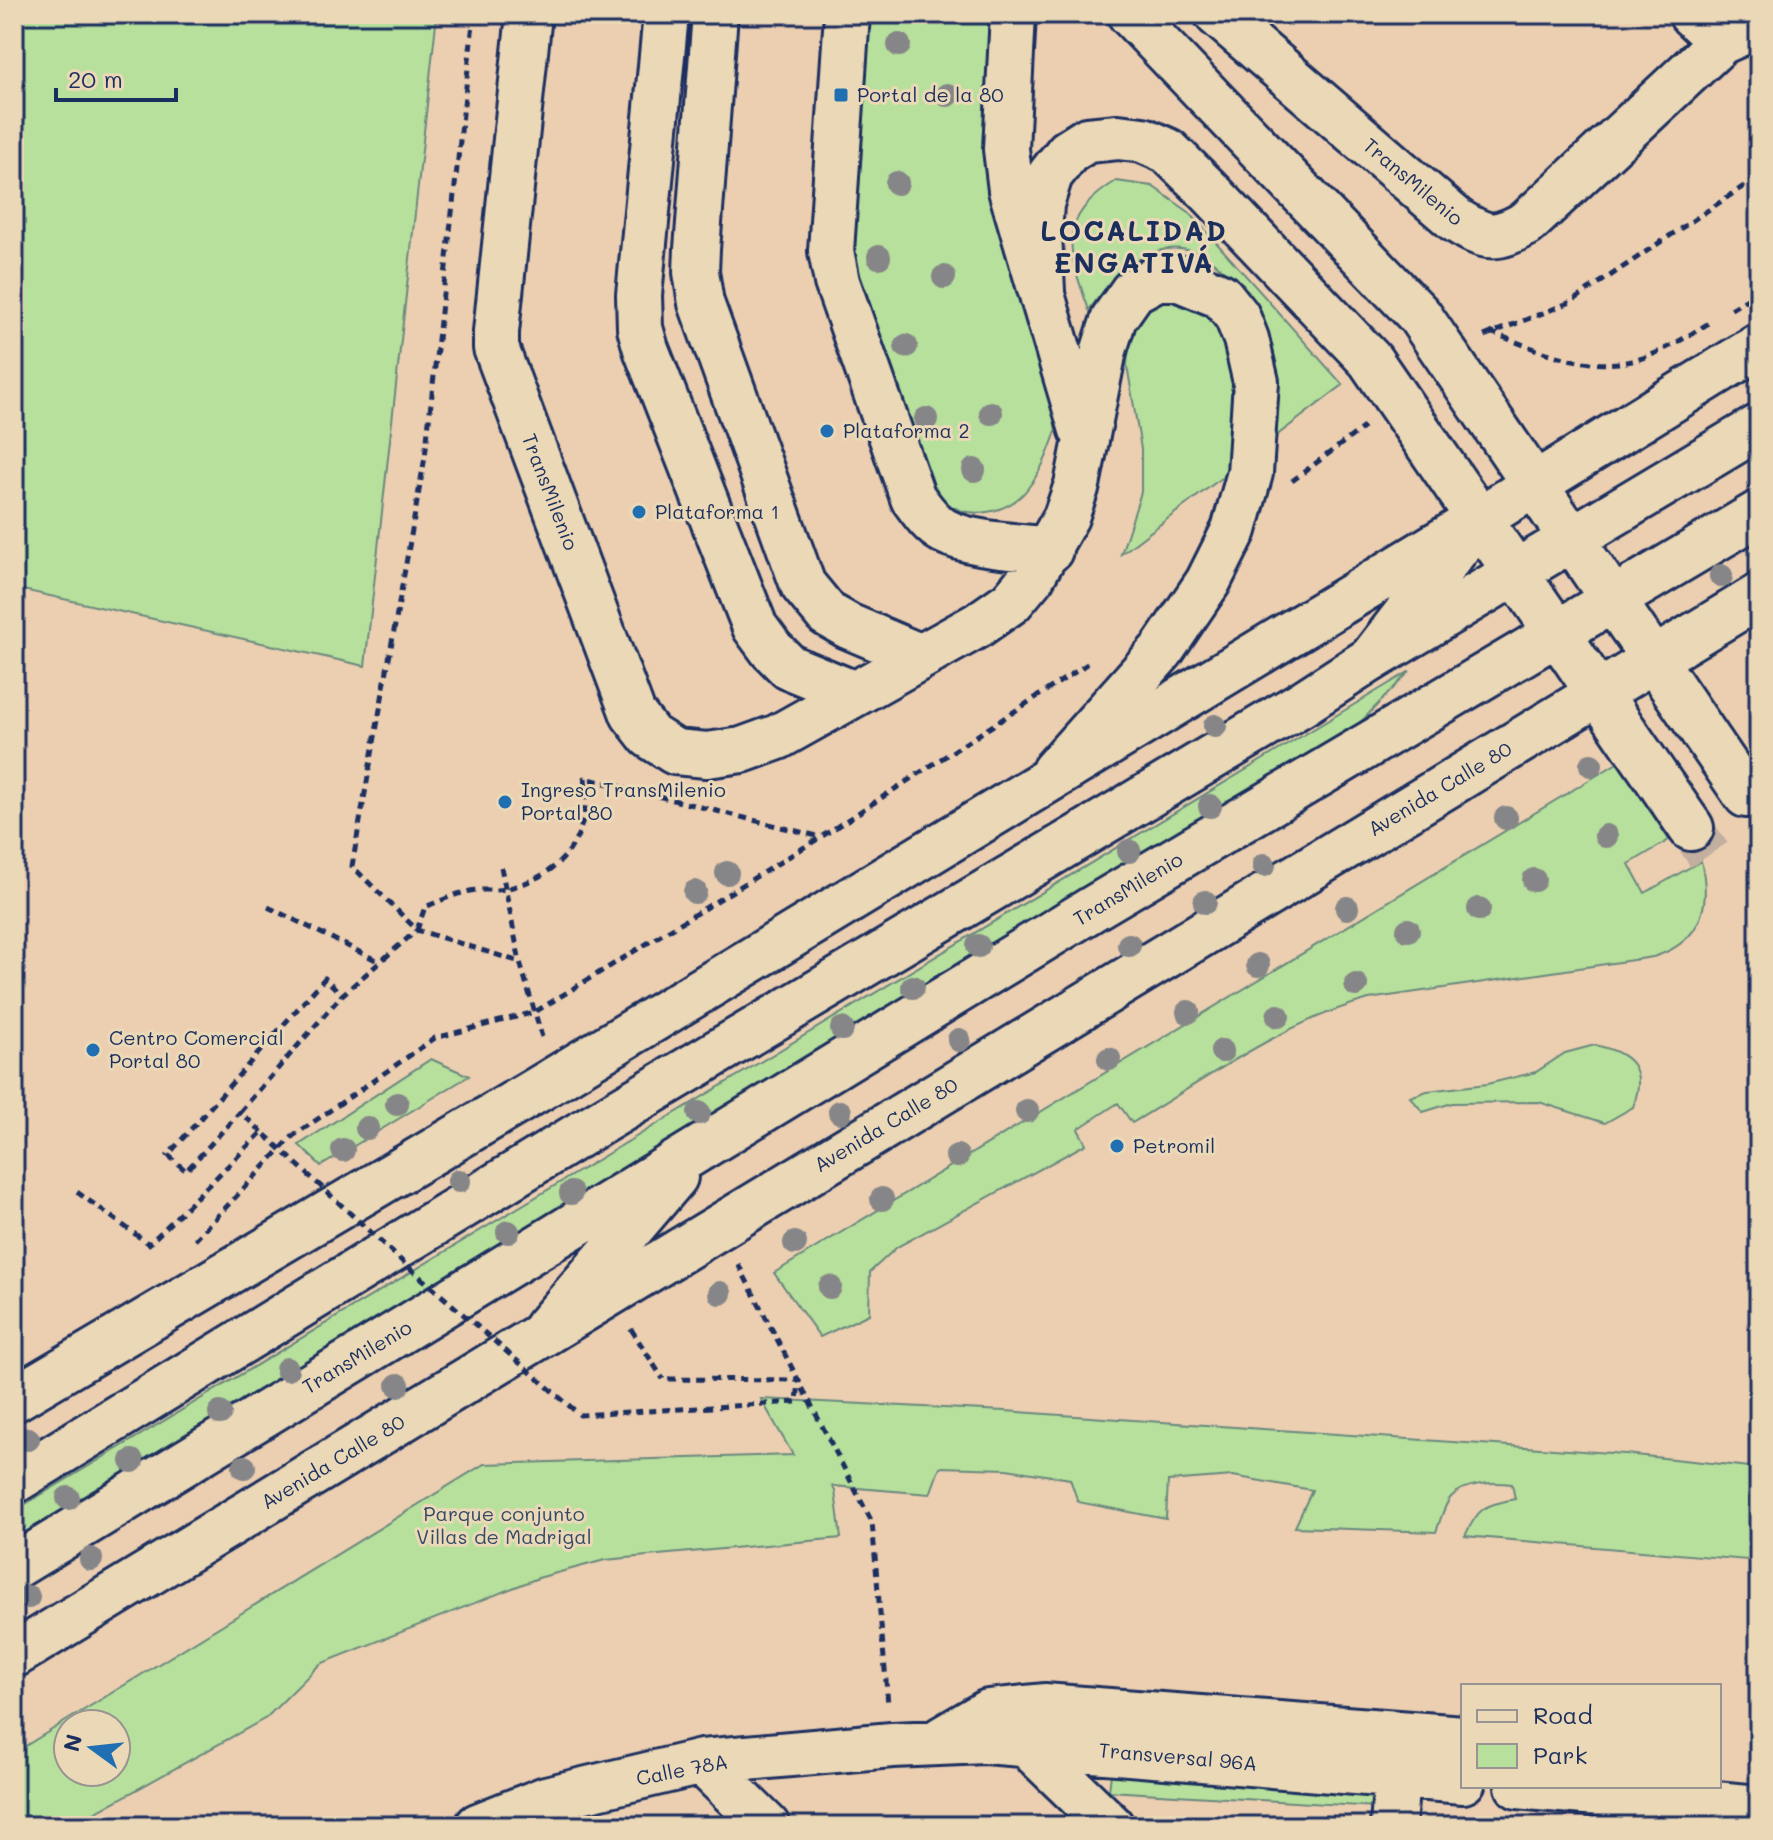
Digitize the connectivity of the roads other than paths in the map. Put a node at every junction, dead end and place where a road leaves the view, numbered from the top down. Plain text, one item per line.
1 (529, 14) edge
2 (666, 14) edge
3 (715, 14) edge
4 (847, 14) edge
5 (1013, 14) edge
6 (1217, 14) edge
7 (1145, 22) edge
8 (1724, 27) edge
9 (1042, 291) junction
10 (1759, 346) edge
11 (1759, 427) edge
12 (1085, 444) junction
13 (1535, 485) junction
14 (1759, 513) edge
15 (1479, 519) junction
16 (1571, 539) junction
17 (1050, 550) junction
18 (1516, 573) junction
19 (1759, 596) edge
20 (1613, 600) junction
21 (1557, 633) junction
22 (919, 656) junction
23 (1371, 659) junction
24 (1654, 659) junction
25 (1598, 693) junction
26 (855, 694) junction
27 (1042, 784) junction
28 (1746, 795) dead end
29 (1691, 828) tunnel mouth
30 (700, 1148) junction
31 (539, 1336) junction
32 (14, 1399) edge
33 (14, 1481) edge
34 (14, 1567) edge
35 (14, 1655) edge
36 (1461, 1738) edge
37 (938, 1742) junction
38 (892, 1745) joint
39 (1027, 1745) junction
40 (702, 1762) junction
41 (1397, 1775) junction
42 (1461, 1781) edge
43 (1535, 1788) edge
44 (1659, 1803) edge
45 (1759, 1808) edge
46 (1121, 1825) edge
47 (478, 1826) edge
48 (767, 1826) edge
49 (1393, 1826) edge

1 - 26 main road, TransMilenio
2 - 26 main road
3 - 22 main road
4 - 17 main road
5 - 9 main road, TransMilenio
6 - 8 main road, TransMilenio
7 - 13 main road
9 - 12 main road, TransMilenio
9 - 15 main road, TransMilenio
10 - 13 main road
11 - 16 main road
12 - 17 main road, TransMilenio
12 - 27 main road, TransMilenio
13 - 15 main road
13 - 16 main road
14 - 20 main road, TransMilenio
15 - 18 main road, TransMilenio
15 - 23 main road
15 - 27 main road
16 - 18 main road
16 - 20 main road
17 - 22 main road, TransMilenio
18 - 21 main road, TransMilenio
18 - 23 main road
19 - 24 main road, Avenida Calle 80
20 - 21 main road, TransMilenio
20 - 24 main road
21 - 25 main road, TransMilenio
21 - 30 main road, TransMilenio
22 - 26 main road, TransMilenio
23 - 33 main road
24 - 25 main road, Avenida Calle 80
24 - 28 main road
25 - 29 main road, TransMilenio
25 - 31 main road, Avenida Calle 80
27 - 32 main road
30 - 31 main road, TransMilenio
30 - 34 main road, TransMilenio
31 - 35 main road, Avenida Calle 80
36 - 37 main road
37 - 38 main road, Transversal 96A
37 - 39 main road, Transversal 96A
38 - 40 main road, Calle 78A
39 - 41 main road, Transversal 96A
39 - 46 main road
40 - 47 main road, Calle 78A
40 - 48 main road
41 - 42 main road, Transversal 96A
41 - 49 main road
43 - 44 main road
44 - 45 main road

